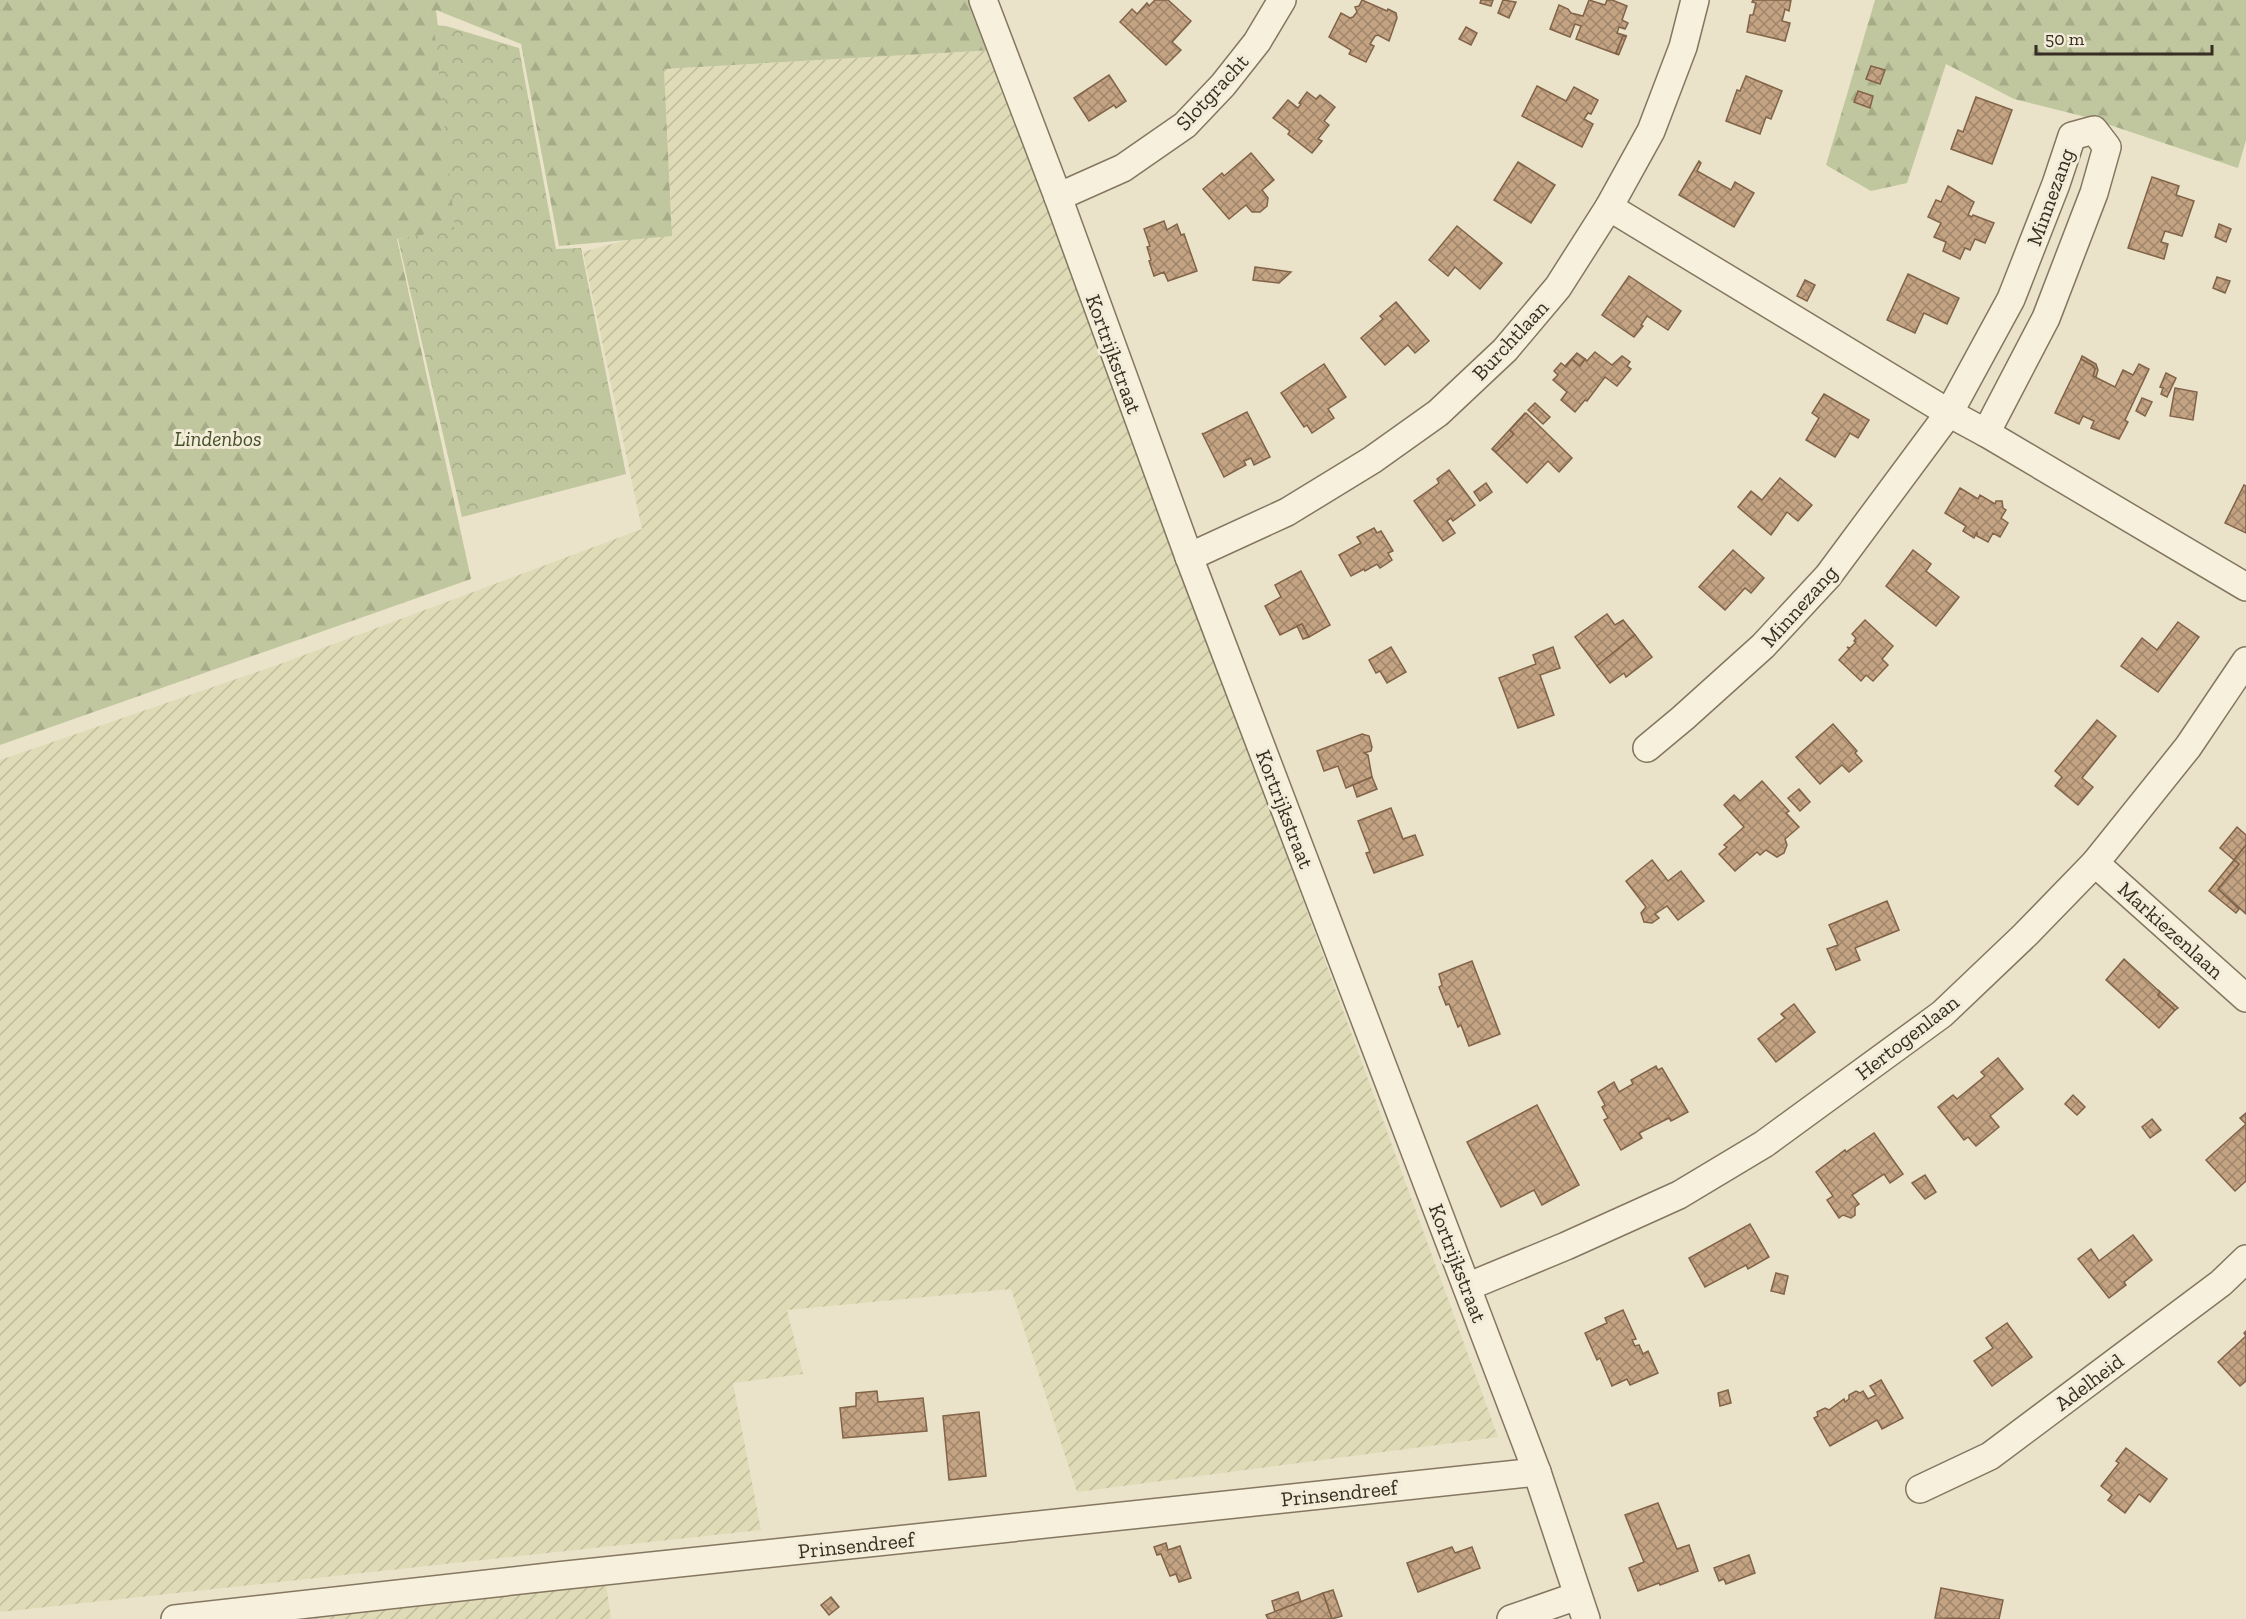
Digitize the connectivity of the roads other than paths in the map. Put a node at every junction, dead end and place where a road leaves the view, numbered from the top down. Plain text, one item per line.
1 (982, 0) edge
2 (1282, 0) edge
3 (1695, 0) edge
4 (1058, 197) junction
5 (1609, 207) junction
6 (1949, 413) junction
7 (1986, 433) junction
8 (1189, 557) junction
9 (2246, 587) edge
10 (2246, 661) edge
11 (1647, 748) dead end
12 (2096, 863) junction
13 (2246, 998) edge
14 (2246, 1259) edge
15 (1467, 1287) junction
16 (1537, 1472) junction
17 (1920, 1489) dead end
18 (1582, 1607) edge
19 (175, 1619) edge
20 (1511, 1619) edge

1 - 4 street, Kortrijkstraat
2 - 4 street, Slotgracht
3 - 5 street, Burchtlaan
4 - 8 street, Kortrijkstraat
5 - 6 street
5 - 8 street, Burchtlaan
6 - 7 street
6 - 7 street, Minnezang
6 - 11 street, Minnezang
7 - 9 street
8 - 15 street, Kortrijkstraat
10 - 12 street, Hertogenlaan
12 - 13 street, Markiezenlaan
12 - 15 street, Hertogenlaan
14 - 17 street, Adelheid
15 - 16 street, Kortrijkstraat
16 - 18 street, Kortrijkstraat
16 - 19 street, Prinsendreef
18 - 20 street

